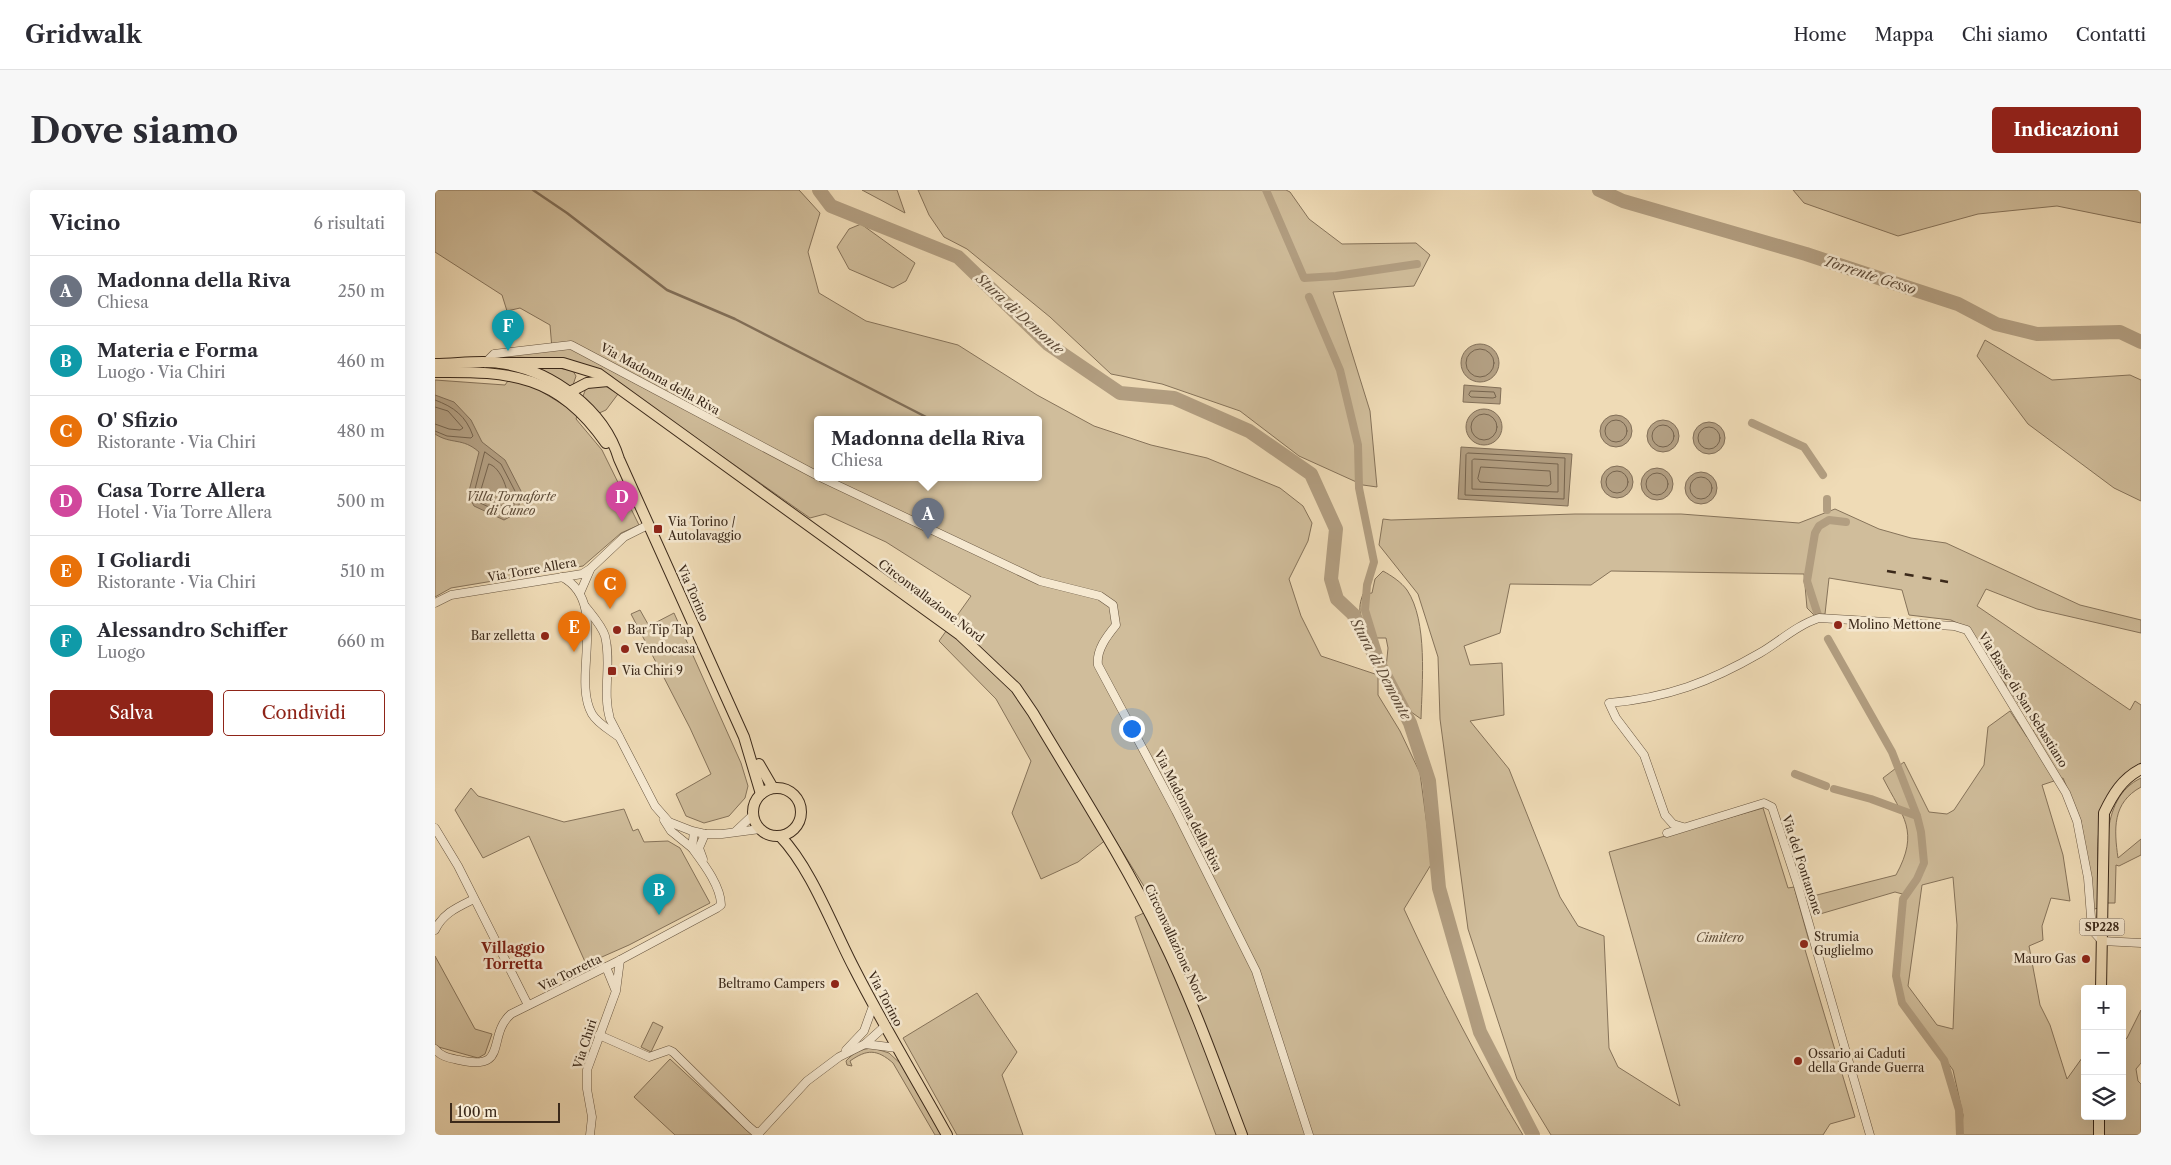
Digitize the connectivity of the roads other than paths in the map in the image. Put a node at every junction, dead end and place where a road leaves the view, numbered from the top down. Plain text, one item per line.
1 (485, 363) junction
2 (500, 363) junction
3 (435, 364) edge
4 (576, 366) junction
5 (435, 372) edge
6 (608, 381) junction
7 (574, 390) junction
8 (558, 394) junction
9 (619, 459) junction
10 (814, 474) edge
11 (828, 481) edge
12 (648, 525) junction
13 (590, 569) junction
14 (562, 577) junction
15 (581, 593) junction
16 (435, 603) edge
17 (585, 606) junction
18 (620, 737) junction
19 (744, 737) junction
20 (2141, 769) edge
21 (773, 788) junction
22 (761, 794) junction
23 (753, 815) junction
24 (662, 816) junction
25 (1683, 827) junction
26 (435, 828) edge
27 (760, 829) junction
28 (793, 830) junction
29 (735, 831) junction
30 (694, 832) junction
31 (1667, 833) dead end
32 (705, 834) junction
33 (780, 836) junction
34 (691, 848) junction
35 (705, 866) junction
36 (806, 873) junction
37 (474, 899) junction
38 (435, 930) edge
39 (2102, 940) junction
40 (2141, 943) edge
41 (620, 960) junction
42 (607, 967) junction
43 (2101, 985) edge
44 (616, 991) junction
45 (528, 1005) junction
46 (873, 1006) junction
47 (885, 1026) junction
48 (864, 1031) junction
49 (599, 1035) junction
50 (865, 1044) junction
51 (897, 1048) junction
52 (435, 1049) edge
53 (839, 1057) junction
54 (2099, 1120) edge
55 (590, 1135) edge
56 (947, 1135) edge
57 (1242, 1135) edge
58 (1309, 1135) edge
59 (1870, 1135) edge
60 (2099, 1135) edge

1 - 2 main road, Via Torino
1 - 3 main road, Via Torino
1 - 10 street, Via Madonna della Riva
2 - 4 main road, Circonvallazione Nord
2 - 7 main road, Via Torino
4 - 6 main road, Circonvallazione Nord
4 - 7 main road
5 - 8 main road, Via Torino
6 - 7 main road
6 - 57 main road, Circonvallazione Nord
7 - 8 main road
7 - 9 main road, Via Torino
8 - 9 main road, Via Torino
9 - 12 main road, Via Torino
11 - 58 street, Via Madonna della Riva
12 - 13 street, Via Torre Allera
12 - 19 main road, Via Torino
13 - 14 street, Via Torre Allera
13 - 15 street
14 - 15 street
14 - 16 street, Via Torre Allera
15 - 17 street
17 - 18 street
17 - 18 street
18 - 24 street
19 - 21 main road, Via Torino
19 - 22 main road, Via Torino
20 - 39 main road, SP228
21 - 22 main road
21 - 28 main road
22 - 23 main road
23 - 27 main road
23 - 29 street
24 - 30 street
24 - 34 street
25 - 31 street, Via del Fontanone
25 - 39 street, Via Basse di San Sebastiano
25 - 59 street, Via del Fontanone
26 - 37 street, Via Torretta
27 - 29 street
27 - 33 main road
28 - 33 main road
28 - 36 main road, Via Torino
29 - 32 street
30 - 32 street
30 - 34 street
32 - 35 street
33 - 36 main road, Via Torino
34 - 35 street
35 - 41 street
36 - 46 main road, Via Torino
37 - 38 street
37 - 45 street, Via Torretta
39 - 40 street
39 - 43 main road, SP228
41 - 42 street, Via Torretta
41 - 44 street, Via Chiri
42 - 44 street
42 - 45 street, Via Torretta
44 - 49 street, Via Chiri
45 - 52 street, Via Torretta
46 - 47 main road, Via Torino
46 - 48 street
47 - 48 street
47 - 50 street
47 - 51 main road, Via Torino
48 - 53 street
49 - 53 street
49 - 55 street, Via Chiri
50 - 51 street
50 - 53 street
51 - 56 main road, Via Torino
54 - 60 main road

